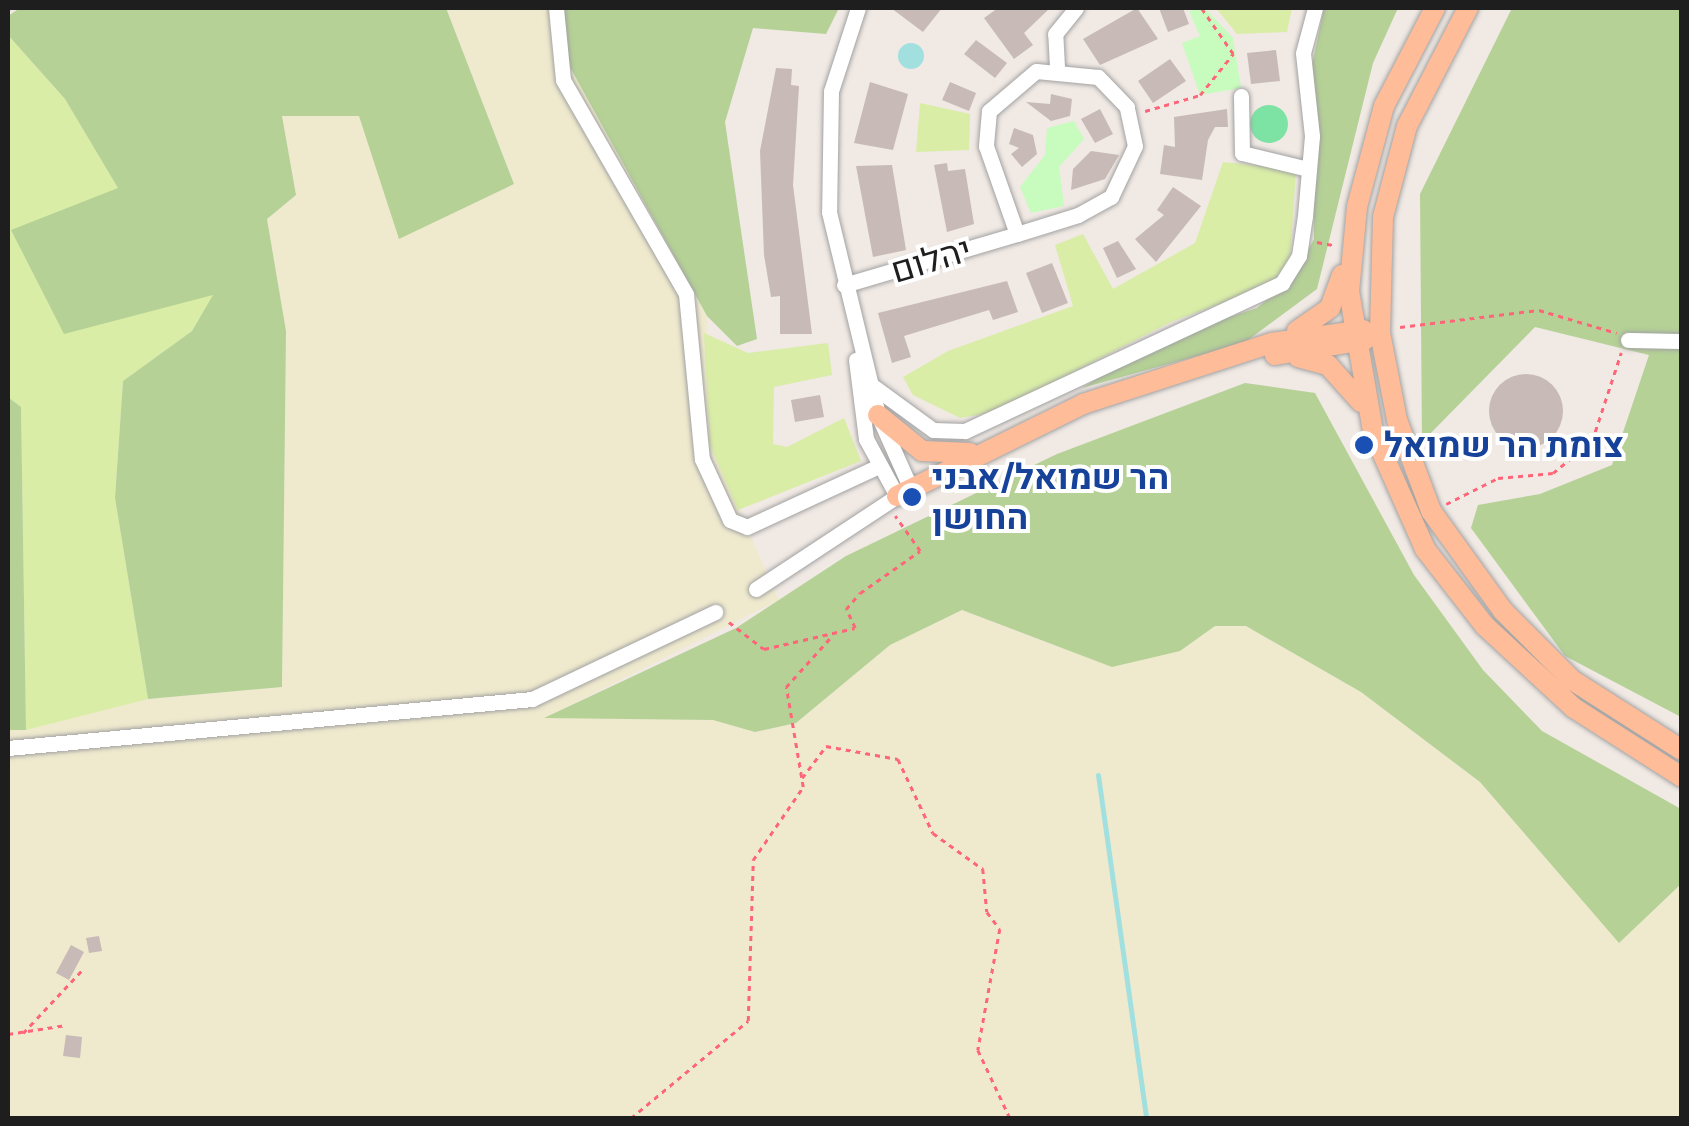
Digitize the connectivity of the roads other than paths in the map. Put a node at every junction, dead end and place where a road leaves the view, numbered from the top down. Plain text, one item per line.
1 (556, 8) edge
2 (858, 8) edge
3 (1076, 8) edge
4 (1315, 8) edge
5 (1435, 8) edge
6 (1468, 8) edge
7 (1420, 30) junction
8 (1057, 67) junction
9 (1241, 96) dead end
10 (1308, 169) junction
11 (1017, 234) junction
12 (844, 286) junction
13 (854, 326) junction
14 (1387, 330) junction
15 (1354, 336) junction
16 (1628, 340) road end
17 (1682, 341) edge
18 (1277, 349) junction
19 (870, 384) junction
20 (1367, 412) junction
21 (878, 414) junction
22 (972, 453) junction
23 (878, 466) junction
24 (904, 492) junction
25 (756, 589) dead end
26 (715, 612) road end
27 (8, 748) edge
28 (1682, 750) edge
29 (1682, 777) edge

1 - 23 street
2 - 12 street
3 - 8 street
4 - 10 street
5 - 7 main road
6 - 14 main road
7 - 15 main road
7 - 18 main road
8 - 11 street, יהלום
8 - 11 street, יהלום
9 - 10 street
10 - 19 street
11 - 12 street, יהלום
12 - 13 street
13 - 19 street
13 - 23 street
14 - 15 main road
14 - 28 main road
15 - 18 main road
15 - 20 main road
16 - 17 street
18 - 20 main road
18 - 22 main road
19 - 21 street
20 - 29 main road
21 - 22 main road
21 - 24 street
22 - 24 main road
23 - 24 street
24 - 25 street
26 - 27 street

